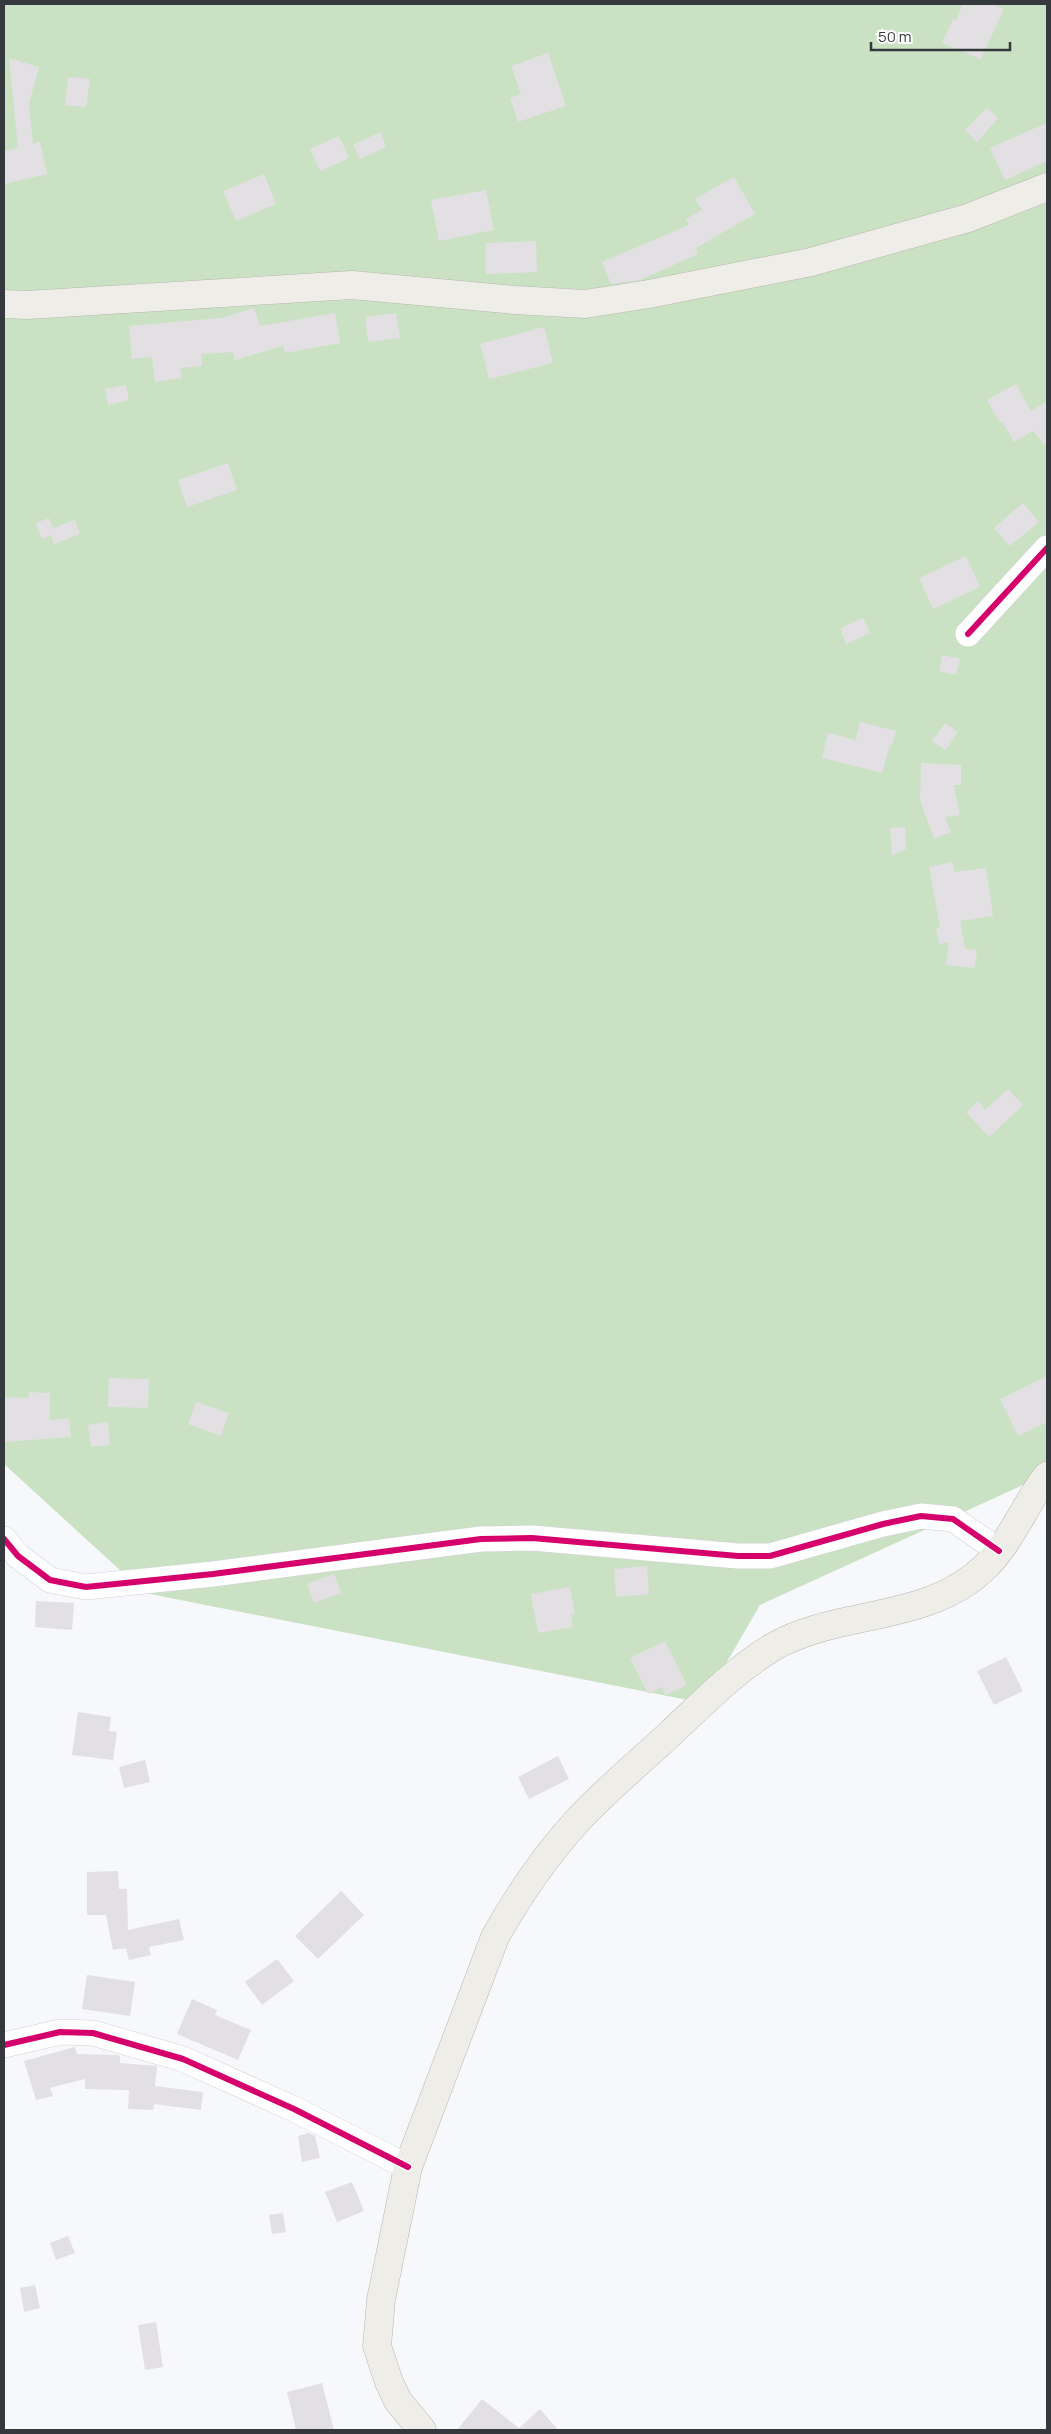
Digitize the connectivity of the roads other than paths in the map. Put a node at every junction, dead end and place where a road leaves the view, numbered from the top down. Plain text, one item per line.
1 (1047, 187) edge
2 (4, 304) edge
3 (1047, 548) edge
4 (968, 634) dead end
5 (1047, 1476) edge
6 (4, 1539) edge
7 (999, 1551) junction
8 (4, 2045) edge
9 (408, 2166) junction
10 (422, 2430) edge

1 - 2 main road
3 - 4 street
5 - 7 main road
6 - 7 street
7 - 9 main road
8 - 9 street
9 - 10 main road

